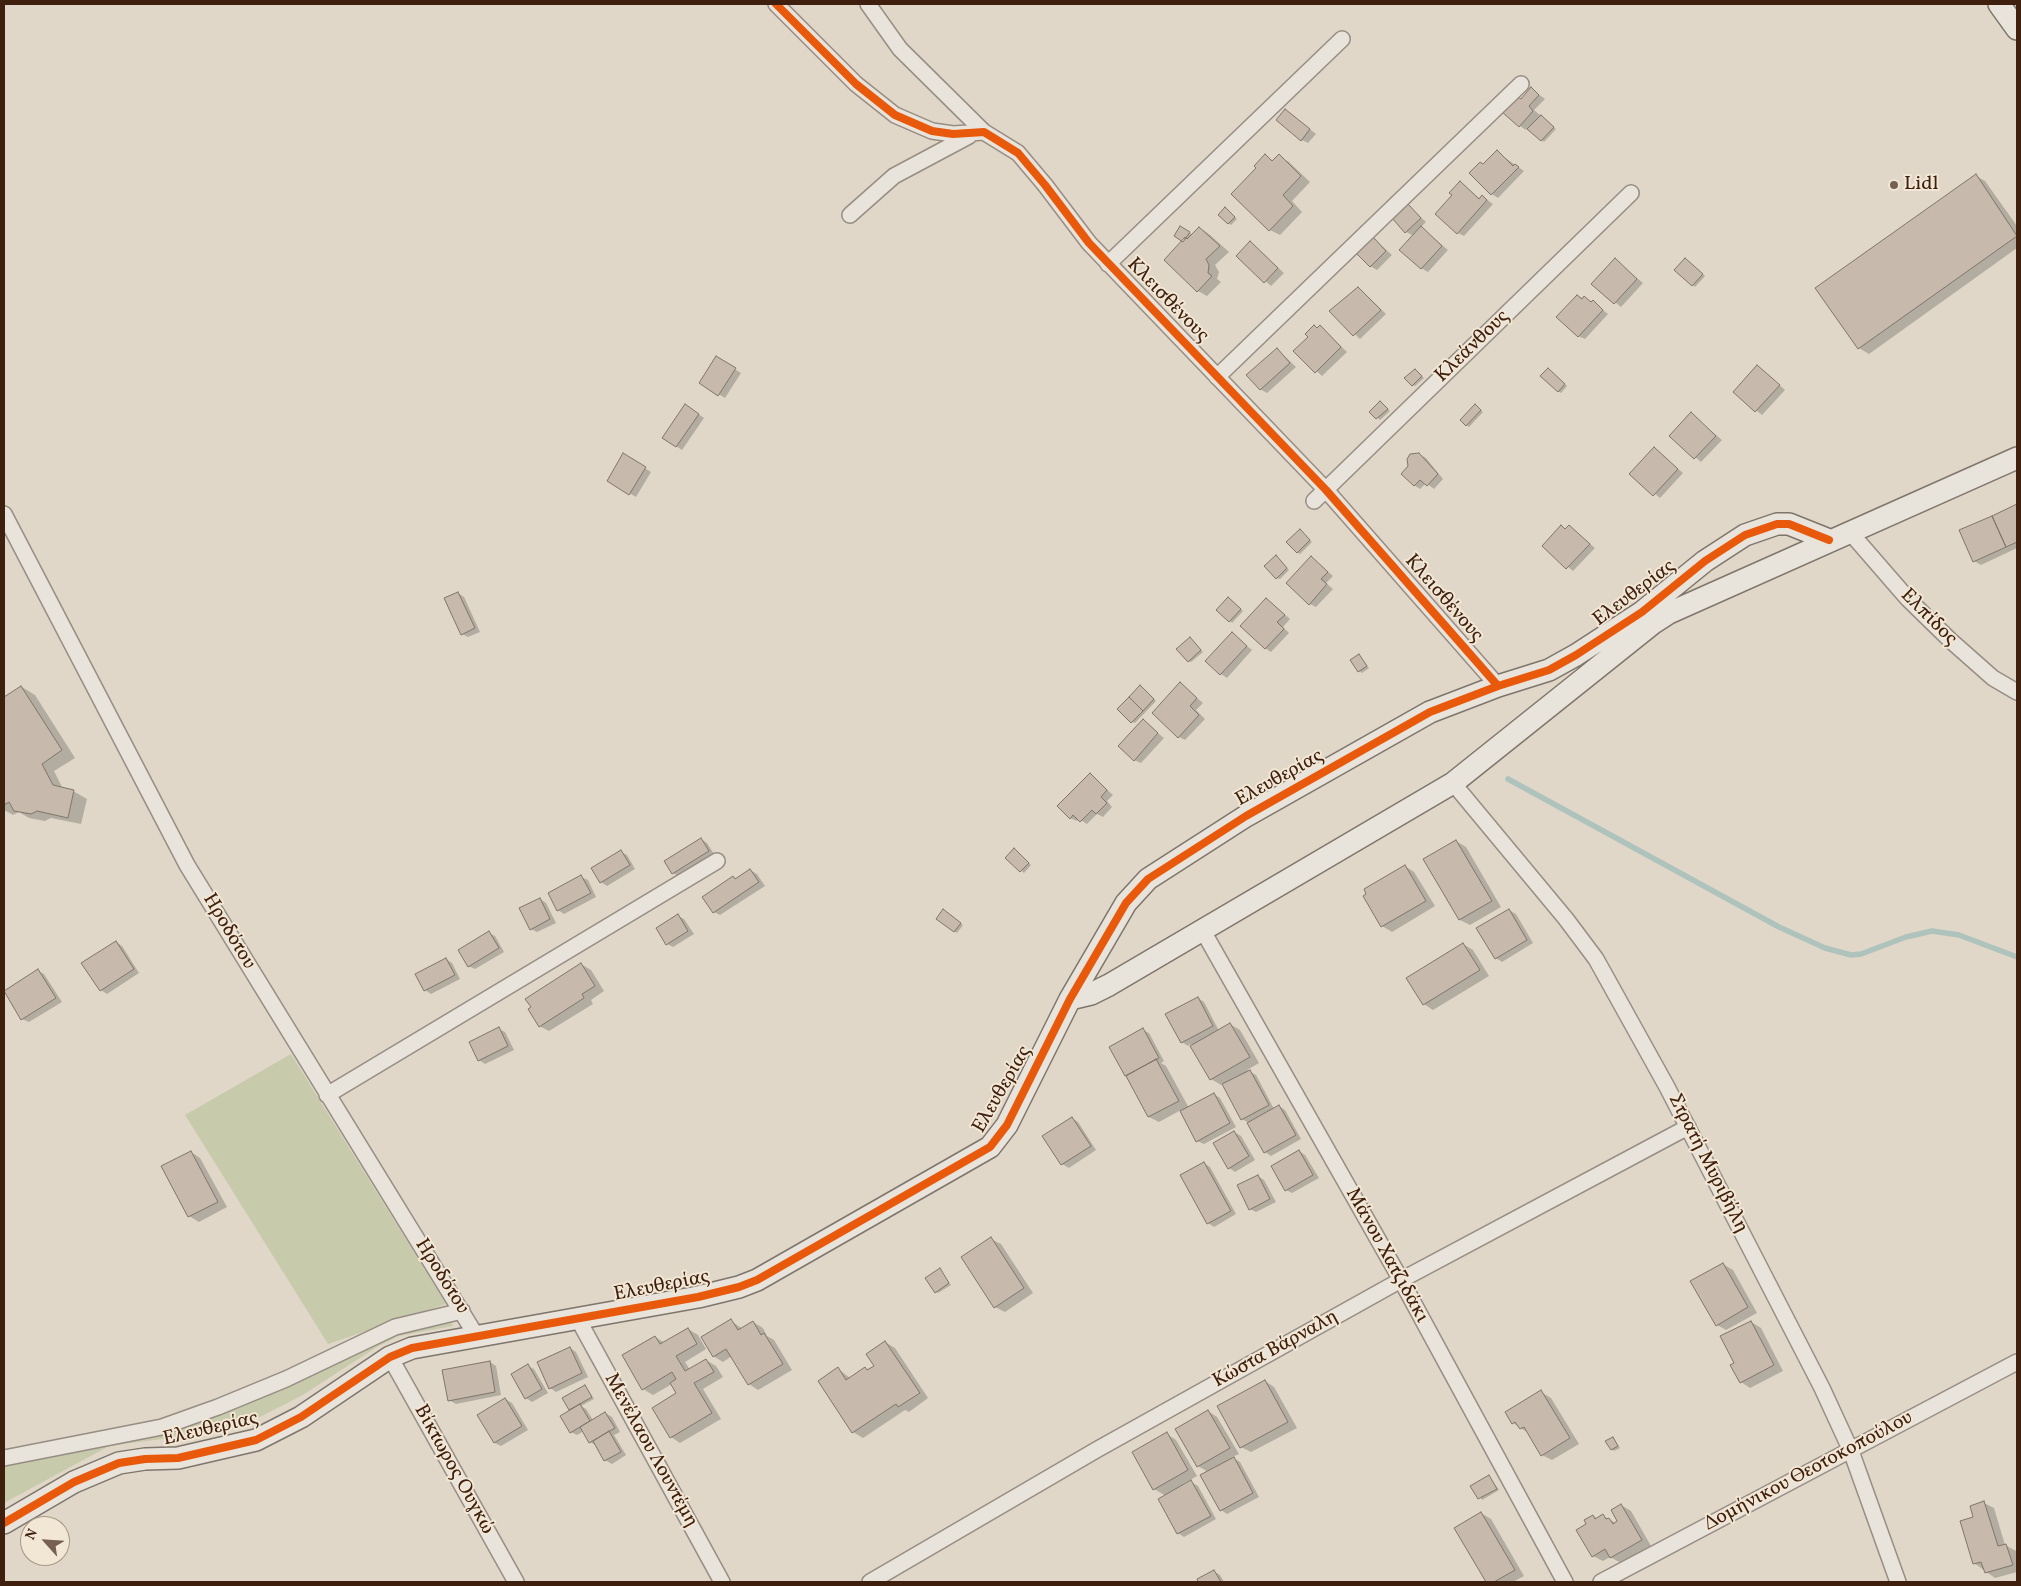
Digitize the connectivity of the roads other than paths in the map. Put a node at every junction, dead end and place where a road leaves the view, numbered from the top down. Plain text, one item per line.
1 (776, 4) edge
2 (868, 4) edge
3 (1999, 4) edge
4 (2017, 28) edge
5 (1342, 39) dead end
6 (1521, 84) dead end
7 (980, 133) junction
8 (1631, 192) dead end
9 (850, 215) dead end
10 (1108, 264) junction
11 (1217, 377) junction
12 (2017, 458) edge
13 (1326, 490) junction
14 (1314, 501) dead end
15 (4, 514) edge
16 (1850, 532) junction
17 (1829, 540) junction
18 (1498, 686) junction
19 (2017, 692) edge
20 (1453, 783) junction
21 (717, 861) dead end
22 (1203, 931) junction
23 (1070, 999) junction
24 (327, 1095) junction
25 (1688, 1127) junction
26 (1400, 1280) junction
27 (462, 1311) junction
28 (578, 1319) junction
29 (476, 1337) junction
30 (390, 1357) junction
31 (2017, 1362) edge
32 (1851, 1451) junction
33 (4, 1458) edge
34 (4, 1523) edge
35 (516, 1582) edge
36 (722, 1582) edge
37 (870, 1582) edge
38 (1565, 1582) edge
39 (1601, 1582) edge
40 (1898, 1582) edge

1 - 7 street
2 - 7 street, Κλεισθένους
3 - 4 street
5 - 10 street
6 - 11 street
7 - 9 street
7 - 10 street, Κλεισθένους
8 - 13 street, Κλεάνθους
10 - 11 street, Κλεισθένους
11 - 13 street, Κλεισθένους
12 - 16 street, Ελευθερίας
13 - 14 street, Κλεάνθους
13 - 18 street, Κλεισθένους
15 - 24 street, Ηροδότου
16 - 17 street, Ελευθερίας
16 - 19 street, Ελπίδος
17 - 18 street, Ελευθερίας
17 - 20 street, Ελευθερίας
18 - 23 street, Ελευθερίας
20 - 22 street, Ελευθερίας
20 - 25 street, Στρατή Μυριβήλη
21 - 24 street
22 - 23 street, Ελευθερίας
22 - 26 street, Μάνου Χατζιδάκι
23 - 28 street, Ελευθερίας
24 - 27 street, Ηροδότου
25 - 26 street, Κώστα Βάρναλη
25 - 32 street, Στρατή Μυριβήλη
26 - 37 street, Κώστα Βάρναλη
26 - 38 street, Μάνου Χατζιδάκι
27 - 29 street, Ηροδότου
27 - 33 street
28 - 29 street, Ελευθερίας
28 - 36 street, Μενέλαου Λουντέμη
29 - 30 street, Ελευθερίας
30 - 34 street, Ελευθερίας
30 - 35 street, Βίκτωρος Ουγκώ
31 - 32 street, Δομήνικου Θεοτοκοπούλου
32 - 39 street, Δομήνικου Θεοτοκοπούλου
32 - 40 street, Στρατή Μυριβήλη

